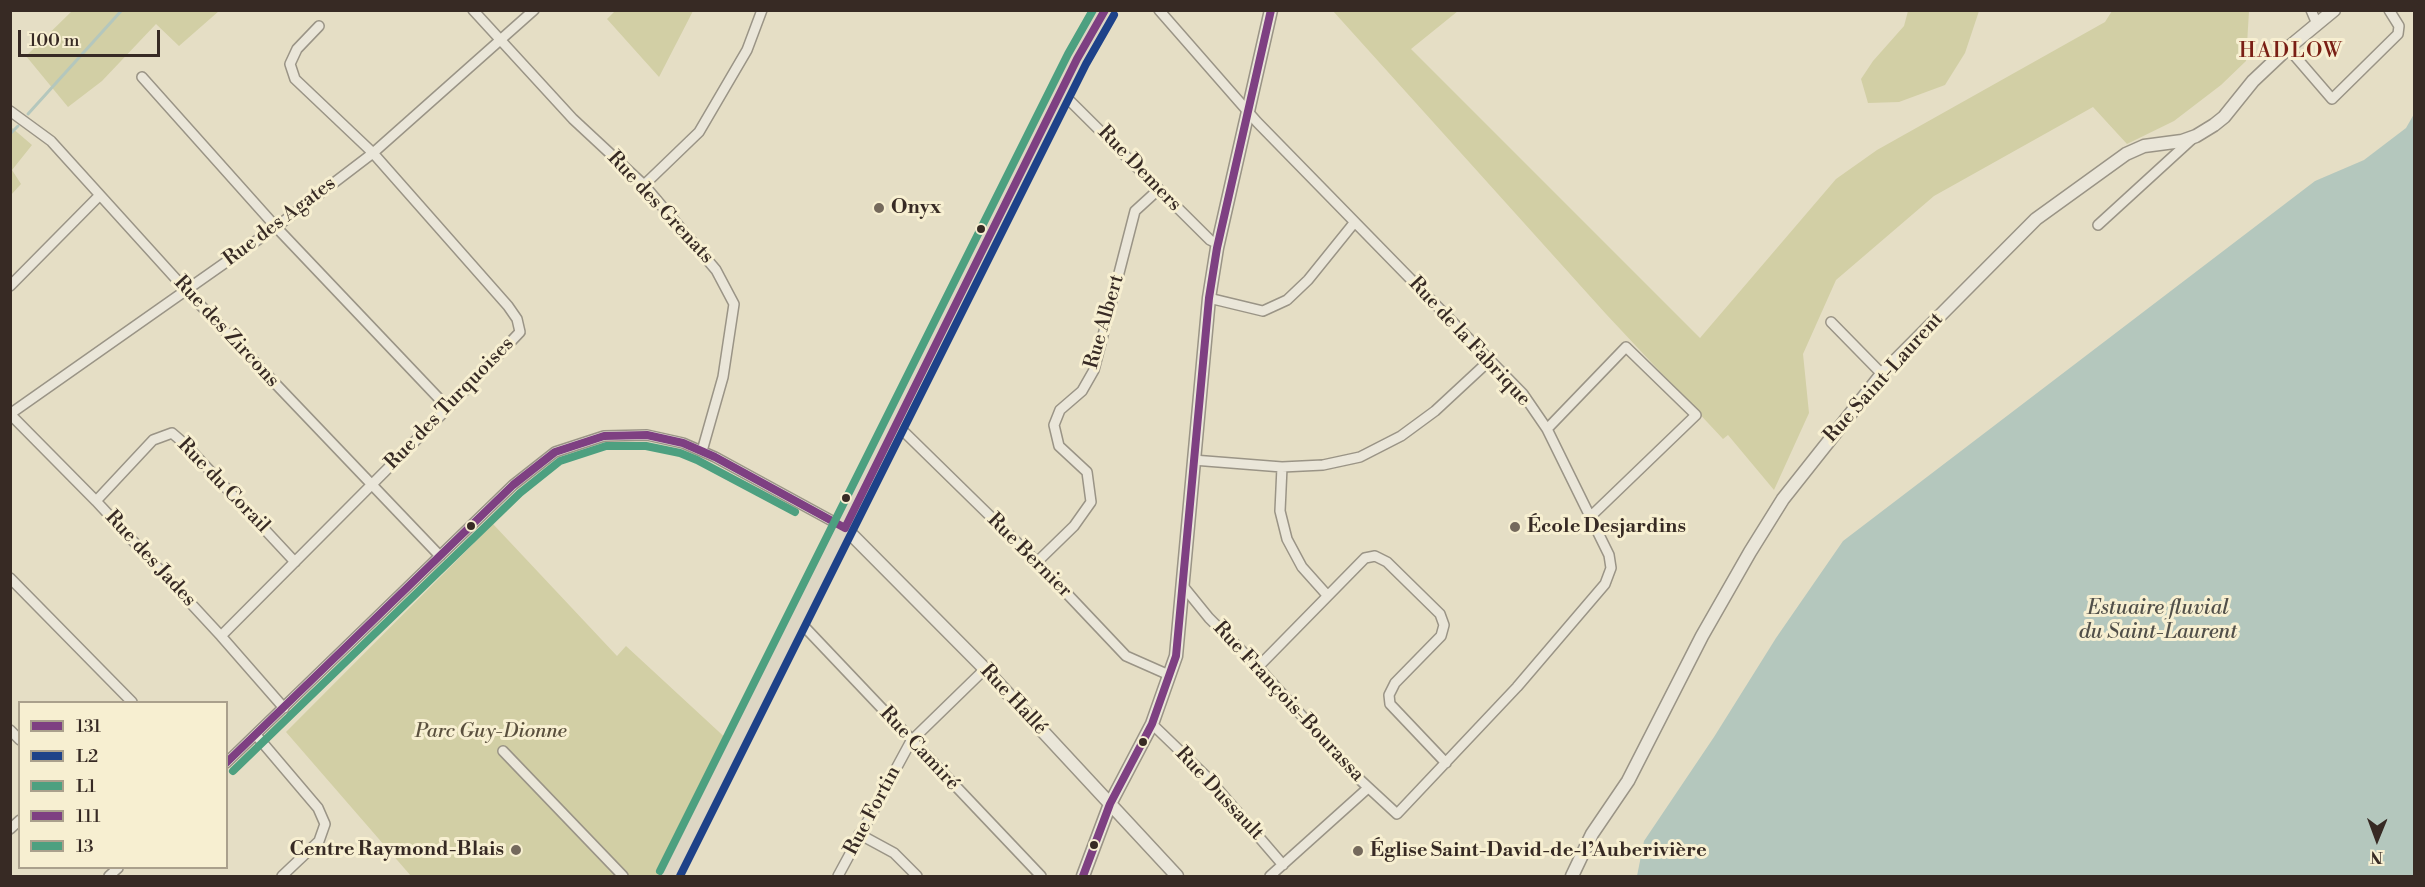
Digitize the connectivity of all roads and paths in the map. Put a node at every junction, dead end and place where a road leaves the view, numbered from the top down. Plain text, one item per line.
1 (473, 10) edge
2 (534, 10) edge
3 (762, 10) edge
4 (1105, 10) edge
5 (1158, 10) edge
6 (1271, 10) edge
7 (2311, 10) edge
8 (2334, 10) edge
9 (2389, 10) edge
10 (2318, 24) junction
11 (319, 26) dead end
12 (502, 42) junction
13 (2288, 48) junction
14 (142, 77) dead end
15 (1061, 92) junction
16 (10, 111) edge
17 (1248, 112) junction
18 (2196, 136) junction
19 (373, 153) junction
20 (644, 185) junction
21 (1158, 190) junction
22 (99, 196) junction
23 (1354, 223) junction
24 (2098, 225) dead end
25 (276, 227) junction
26 (1218, 244) junction
27 (10, 286) edge
28 (186, 290) junction
29 (1209, 298) junction
30 (1831, 322) dead end
31 (1490, 360) junction
32 (1882, 374) junction
33 (448, 408) junction
34 (10, 414) edge
35 (896, 424) junction
36 (1547, 429) junction
37 (702, 451) junction
38 (1193, 460) junction
39 (1282, 467) junction
40 (370, 486) junction
41 (96, 501) junction
42 (1589, 518) junction
43 (845, 528) junction
44 (440, 556) junction
45 (295, 562) junction
46 (1037, 562) junction
47 (10, 578) edge
48 (1183, 586) junction
49 (1327, 595) junction
50 (798, 620) junction
51 (221, 636) junction
52 (1258, 667) junction
53 (985, 669) junction
54 (1170, 675) junction
55 (131, 701) edge
56 (284, 708) junction
57 (1152, 724) junction
58 (256, 735) junction
59 (911, 741) junction
60 (503, 751) dead end
61 (228, 761) edge
62 (1446, 763) junction
63 (1368, 788) junction
64 (1110, 804) junction
65 (1397, 814) joint
66 (860, 834) junction
67 (1284, 866) junction
68 (282, 876) edge
69 (623, 876) edge
70 (669, 876) edge
71 (838, 876) edge
72 (917, 876) edge
73 (1041, 876) edge
74 (1083, 876) edge
75 (1178, 876) edge
76 (1270, 876) edge
77 (1572, 876) edge

1 - 12 street, Rue des Grenats
2 - 12 street, Rue des Agates
3 - 20 street
4 - 15 main road
5 - 17 street, Rue de la Fabrique
6 - 17 street
7 - 10 street
8 - 10 street, Rue Saint-Laurent
9 - 13 street
10 - 13 street, Rue Saint-Laurent
11 - 19 street, Rue des Turquoises
12 - 19 street, Rue des Agates
12 - 20 street, Rue des Grenats
13 - 18 street, Rue Saint-Laurent
14 - 25 street
15 - 21 street, Rue Demers
15 - 35 main road
16 - 22 street, Rue des Zircons
17 - 23 street, Rue de la Fabrique
17 - 26 street
18 - 24 street
18 - 32 street, Rue Saint-Laurent
19 - 25 street, Rue des Agates
19 - 33 street, Rue des Turquoises
20 - 37 street, Rue des Grenats
21 - 26 street, Rue Demers
21 - 46 street, Rue Albert
22 - 27 street
22 - 28 street, Rue des Zircons
23 - 29 street
23 - 31 street, Rue de la Fabrique
25 - 28 street, Rue des Agates
25 - 33 street
26 - 29 street
28 - 34 street, Rue des Agates
28 - 40 street, Rue des Zircons
29 - 38 street
30 - 32 street
31 - 36 street, Rue de la Fabrique
31 - 39 street
32 - 77 street, Rue Saint-Laurent
33 - 40 street, Rue des Turquoises
34 - 41 street, Rue des Jades
35 - 43 main road
35 - 46 street, Rue Bernier
36 - 42 street, Rue de la Fabrique
36 - 42 street
37 - 43 street
37 - 44 street
38 - 39 street
38 - 48 street
39 - 49 street
40 - 44 street, Rue des Zircons
40 - 45 street, Rue des Turquoises
41 - 45 street, Rue du Corail
41 - 51 street, Rue des Jades
42 - 62 street, Rue de la Fabrique
43 - 50 main road
43 - 53 street, Rue Hallé
44 - 56 street
45 - 51 street, Rue des Turquoises
46 - 54 street, Rue Bernier
47 - 55 street
48 - 52 street, Rue François-Bourassa
48 - 54 street
49 - 52 street
49 - 62 street
50 - 59 street, Rue Camiré
50 - 70 main road
51 - 56 street, Rue des Jades
52 - 63 street, Rue François-Bourassa
53 - 59 street, Rue Fortin
53 - 64 street, Rue Hallé
54 - 57 street
56 - 58 street
57 - 64 street
57 - 67 street, Rue Dussault
58 - 61 street
58 - 68 street
59 - 66 street, Rue Fortin
59 - 73 street, Rue Camiré
60 - 69 street
62 - 65 street, Rue de la Fabrique
63 - 65 street, Rue François-Bourassa
63 - 67 street
64 - 74 street
64 - 75 street, Rue Hallé
66 - 71 street, Rue Fortin
66 - 72 street
67 - 76 street

